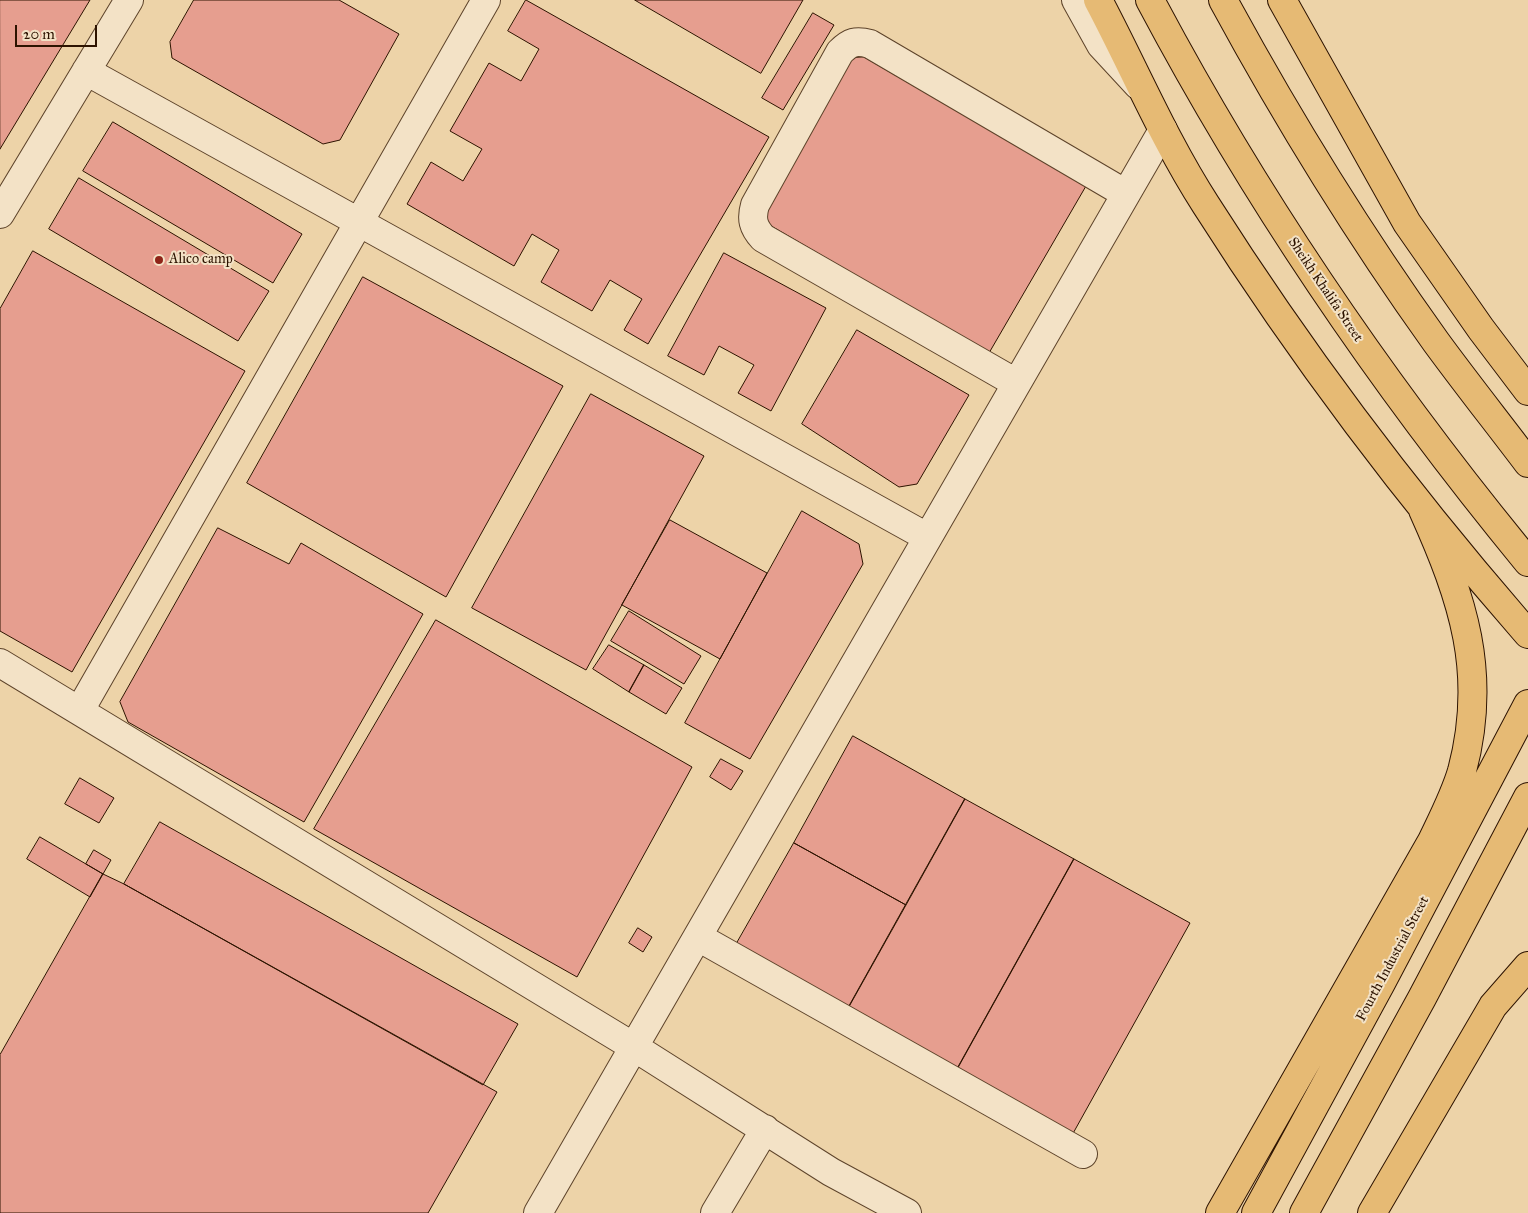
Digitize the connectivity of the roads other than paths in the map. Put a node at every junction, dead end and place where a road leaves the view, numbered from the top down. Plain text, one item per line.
1 (129, 0) edge
2 (486, 0) edge
3 (1076, 0) edge
4 (1098, 0) edge
5 (1150, 0) edge
6 (1223, 0) edge
7 (1282, 0) edge
8 (86, 71) junction
9 (1145, 92) junction
10 (1163, 130) junction
11 (1126, 194) junction
12 (0, 214) edge
13 (358, 222) junction
14 (1016, 383) junction
15 (1528, 391) edge
16 (1528, 463) edge
17 (1423, 510) junction
18 (926, 537) junction
19 (1528, 562) edge
20 (1528, 634) edge
21 (0, 663) edge
22 (1528, 704) edge
23 (80, 710) junction
24 (1528, 797) edge
25 (698, 937) junction
26 (1528, 966) edge
27 (634, 1047) junction
28 (765, 1129) junction
29 (1083, 1154) dead end
30 (538, 1213) edge
31 (715, 1213) edge
32 (907, 1213) edge
33 (1220, 1213) edge
34 (1256, 1213) edge
35 (1304, 1213) edge
36 (1372, 1213) edge

1 - 8 street
2 - 13 street
3 - 9 street
4 - 9 main road
5 - 19 main road, Sheikh Khalifa Street
6 - 16 main road
7 - 15 main road
8 - 12 street
8 - 13 street
9 - 10 main road
10 - 11 street
10 - 17 main road
11 - 14 street
11 - 14 street
13 - 18 street
13 - 23 street
14 - 18 street
17 - 20 main road
17 - 33 main road
18 - 25 street
21 - 23 street
22 - 34 main road, Fourth Industrial Street
23 - 27 street
24 - 35 main road
25 - 27 street
25 - 29 street
26 - 36 main road
27 - 28 street
27 - 30 street
28 - 31 street
28 - 32 street

